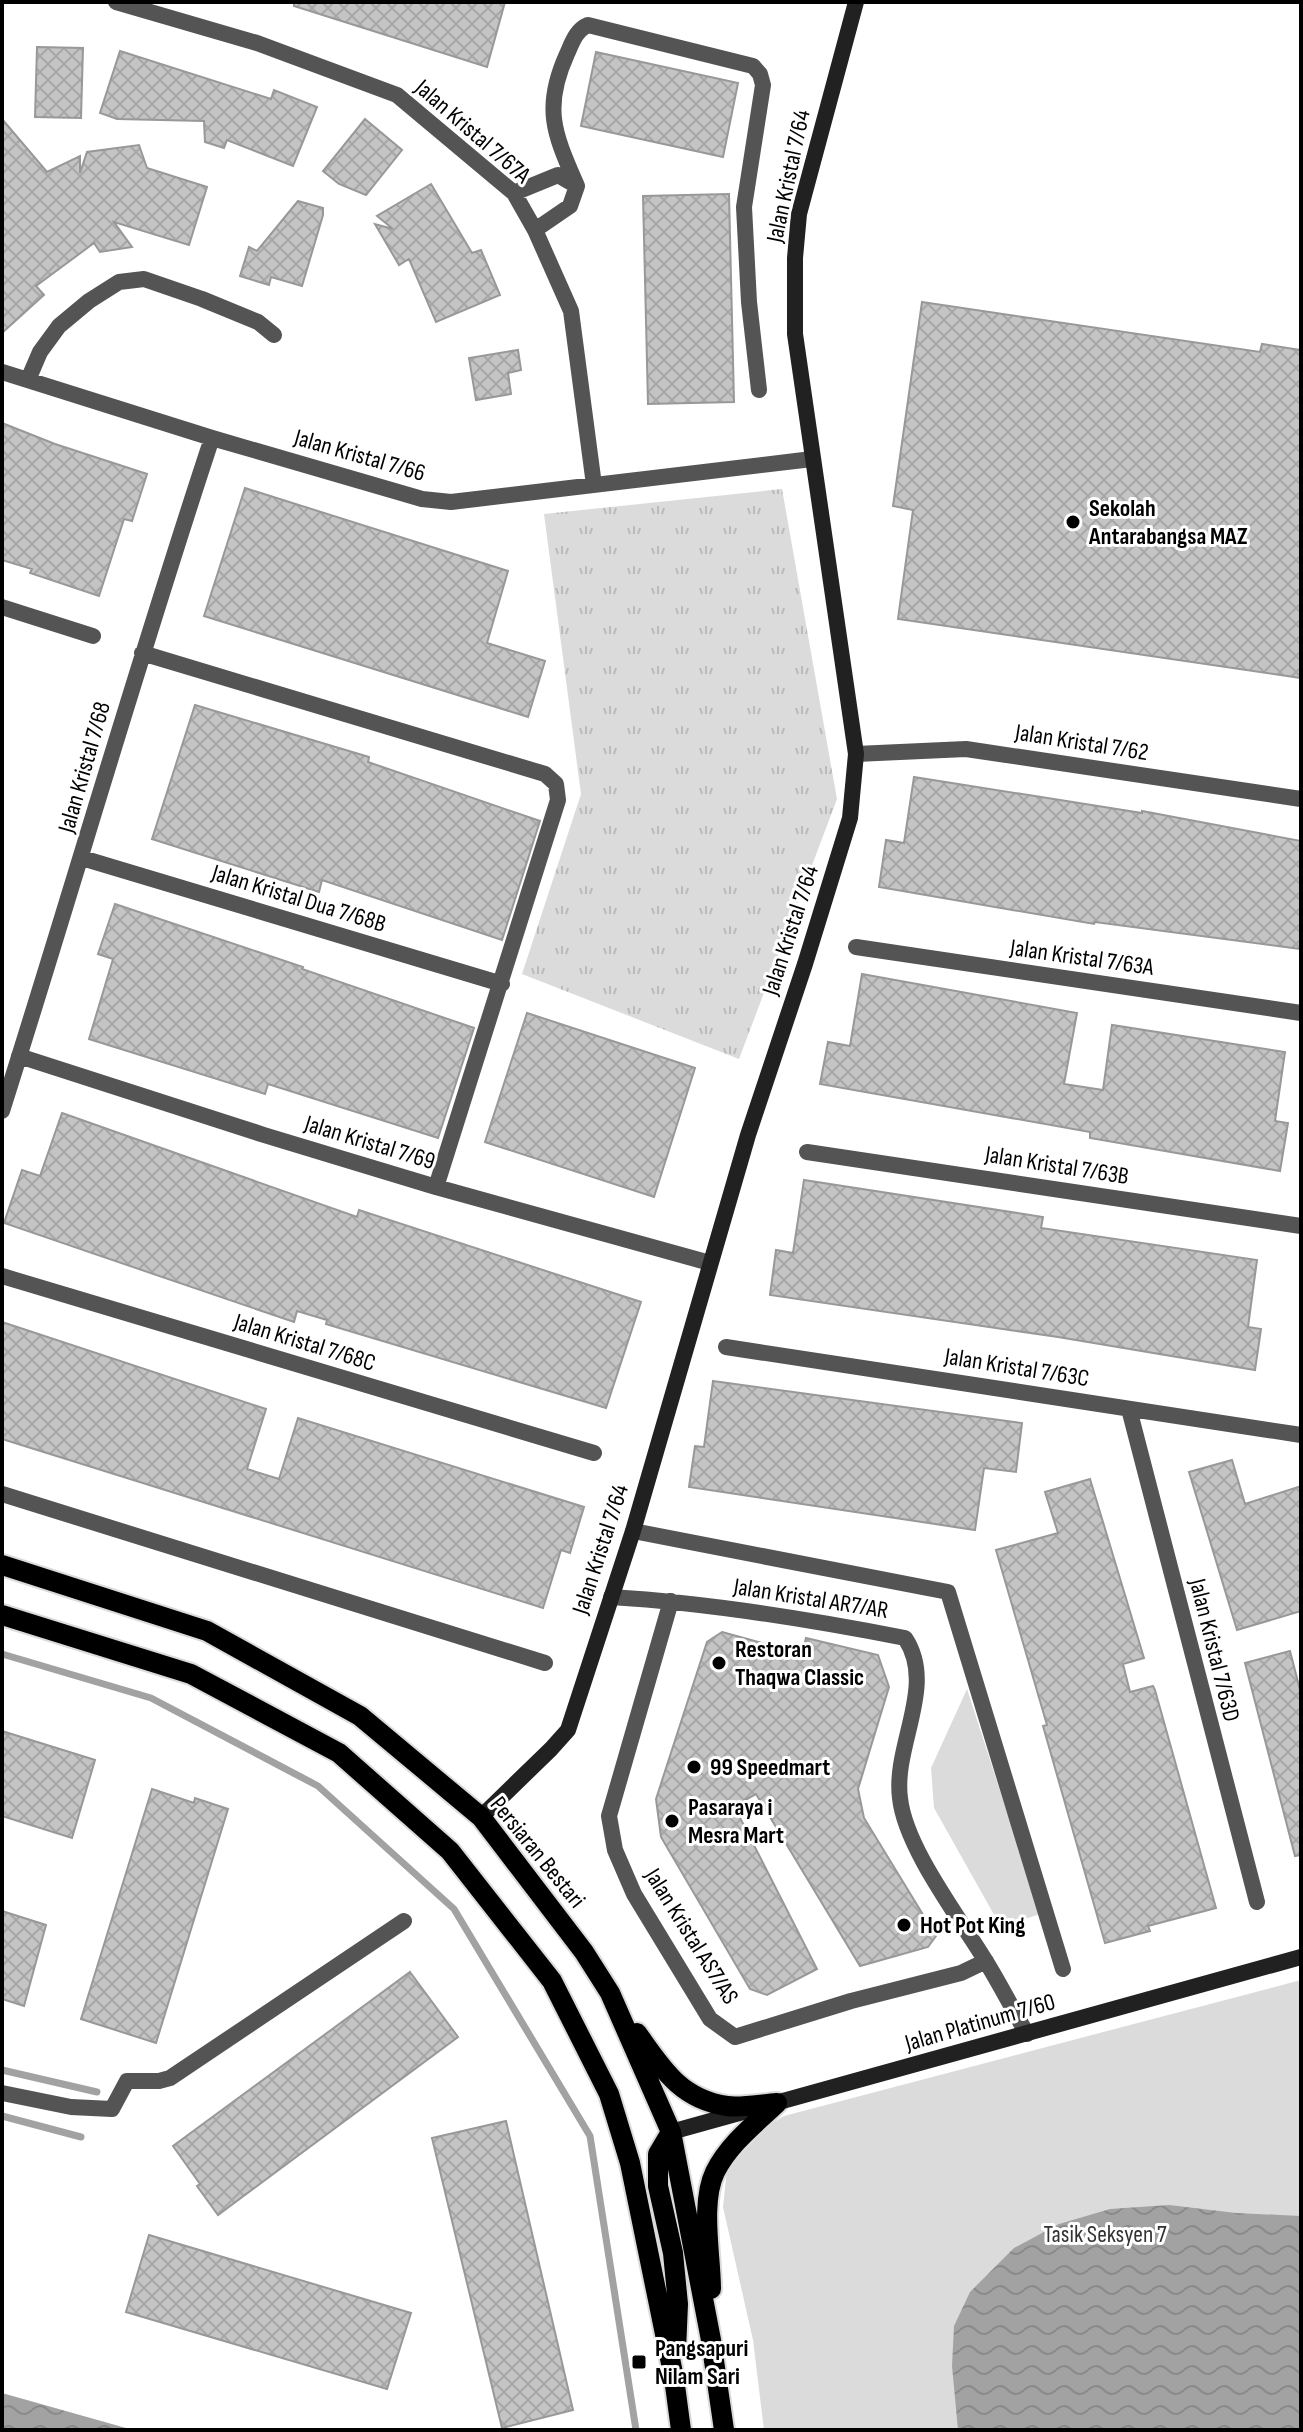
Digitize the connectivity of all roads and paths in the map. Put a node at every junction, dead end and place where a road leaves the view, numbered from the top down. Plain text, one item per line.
1 (116, 2) edge
2 (856, 2) edge
3 (577, 186) junction
4 (514, 193) junction
5 (535, 230) junction
6 (274, 335) dead end
7 (2, 372) edge
8 (28, 380) junction
9 (759, 390) dead end
10 (212, 438) junction
11 (812, 459) junction
12 (594, 485) junction
13 (2, 607) edge
14 (93, 636) dead end
15 (142, 653) junction
16 (856, 754) junction
17 (1301, 799) edge
18 (82, 858) junction
19 (856, 947) dead end
20 (502, 984) junction
21 (1301, 1013) edge
22 (19, 1056) junction
23 (2, 1111) edge
24 (807, 1152) dead end
25 (436, 1187) junction
26 (1301, 1226) edge
27 (710, 1263) junction
28 (2, 1276) edge
29 (726, 1347) dead end
30 (1129, 1409) junction
31 (1301, 1435) edge
32 (594, 1453) dead end
33 (2, 1494) edge
34 (633, 1531) junction
35 (2, 1565) edge
36 (611, 1597) junction
37 (671, 1601) junction
38 (2, 1615) edge
39 (545, 1663) dead end
40 (481, 1817) junction
41 (1257, 1902) dead end
42 (404, 1921) dead end
43 (1301, 1957) edge
44 (986, 1961) junction
45 (1063, 1969) dead end
46 (610, 1993) junction
47 (1027, 2034) junction
48 (2, 2093) edge
49 (777, 2103) junction
50 (671, 2132) junction
51 (711, 2340) junction
52 (674, 2378) junction
53 (681, 2430) edge
54 (724, 2430) edge

1 - 4 street, Jalan Kristal 7/67A
2 - 11 street, Jalan Kristal 7/64
3 - 4 street
3 - 5 street
3 - 9 street
4 - 5 street, Jalan Kristal 7/67A
5 - 12 street, Jalan Kristal 7/67A
6 - 8 street
7 - 8 street, Jalan Kristal 7/66
8 - 10 street, Jalan Kristal 7/66
10 - 12 street, Jalan Kristal 7/66
10 - 15 street, Jalan Kristal 7/68
11 - 12 street, Jalan Kristal 7/66
11 - 16 street, Jalan Kristal 7/64
13 - 14 street
15 - 18 street, Jalan Kristal 7/68
15 - 20 street
16 - 17 street, Jalan Kristal 7/62
16 - 27 street, Jalan Kristal 7/64
18 - 20 street, Jalan Kristal Dua 7/68B
18 - 22 street, Jalan Kristal 7/68
19 - 21 street, Jalan Kristal 7/63A
20 - 25 street
22 - 23 street, Jalan Kristal 7/68
22 - 25 street, Jalan Kristal 7/69
24 - 26 street, Jalan Kristal 7/63B
25 - 27 street, Jalan Kristal 7/69
27 - 34 street, Jalan Kristal 7/64
28 - 32 street, Jalan Kristal 7/68C
29 - 30 street, Jalan Kristal 7/63C
30 - 31 street, Jalan Kristal 7/63C
30 - 41 street, Jalan Kristal 7/63D
33 - 39 street
34 - 36 street, Jalan Kristal 7/64
34 - 45 street, Jalan Kristal AR7/AR
35 - 40 main road, Persiaran Bestari
36 - 37 street, Jalan Kristal AR7/AR
36 - 40 street, Jalan Kristal 7/64
37 - 44 street, Jalan Kristal AR7/AR
37 - 44 street, Jalan Kristal AS7/AS
38 - 52 main road
40 - 46 main road, Persiaran Bestari
42 - 48 street
43 - 47 street, Jalan Platinum 7/60
44 - 47 street, Jalan Kristal AR7/AR
46 - 49 main road
46 - 50 main road, Persiaran Bestari
47 - 49 street, Jalan Platinum 7/60
49 - 50 street, Jalan Platinum 7/60
49 - 51 main road
50 - 51 main road, Persiaran Bestari
50 - 52 main road
51 - 54 main road, Persiaran Bestari
52 - 53 main road

